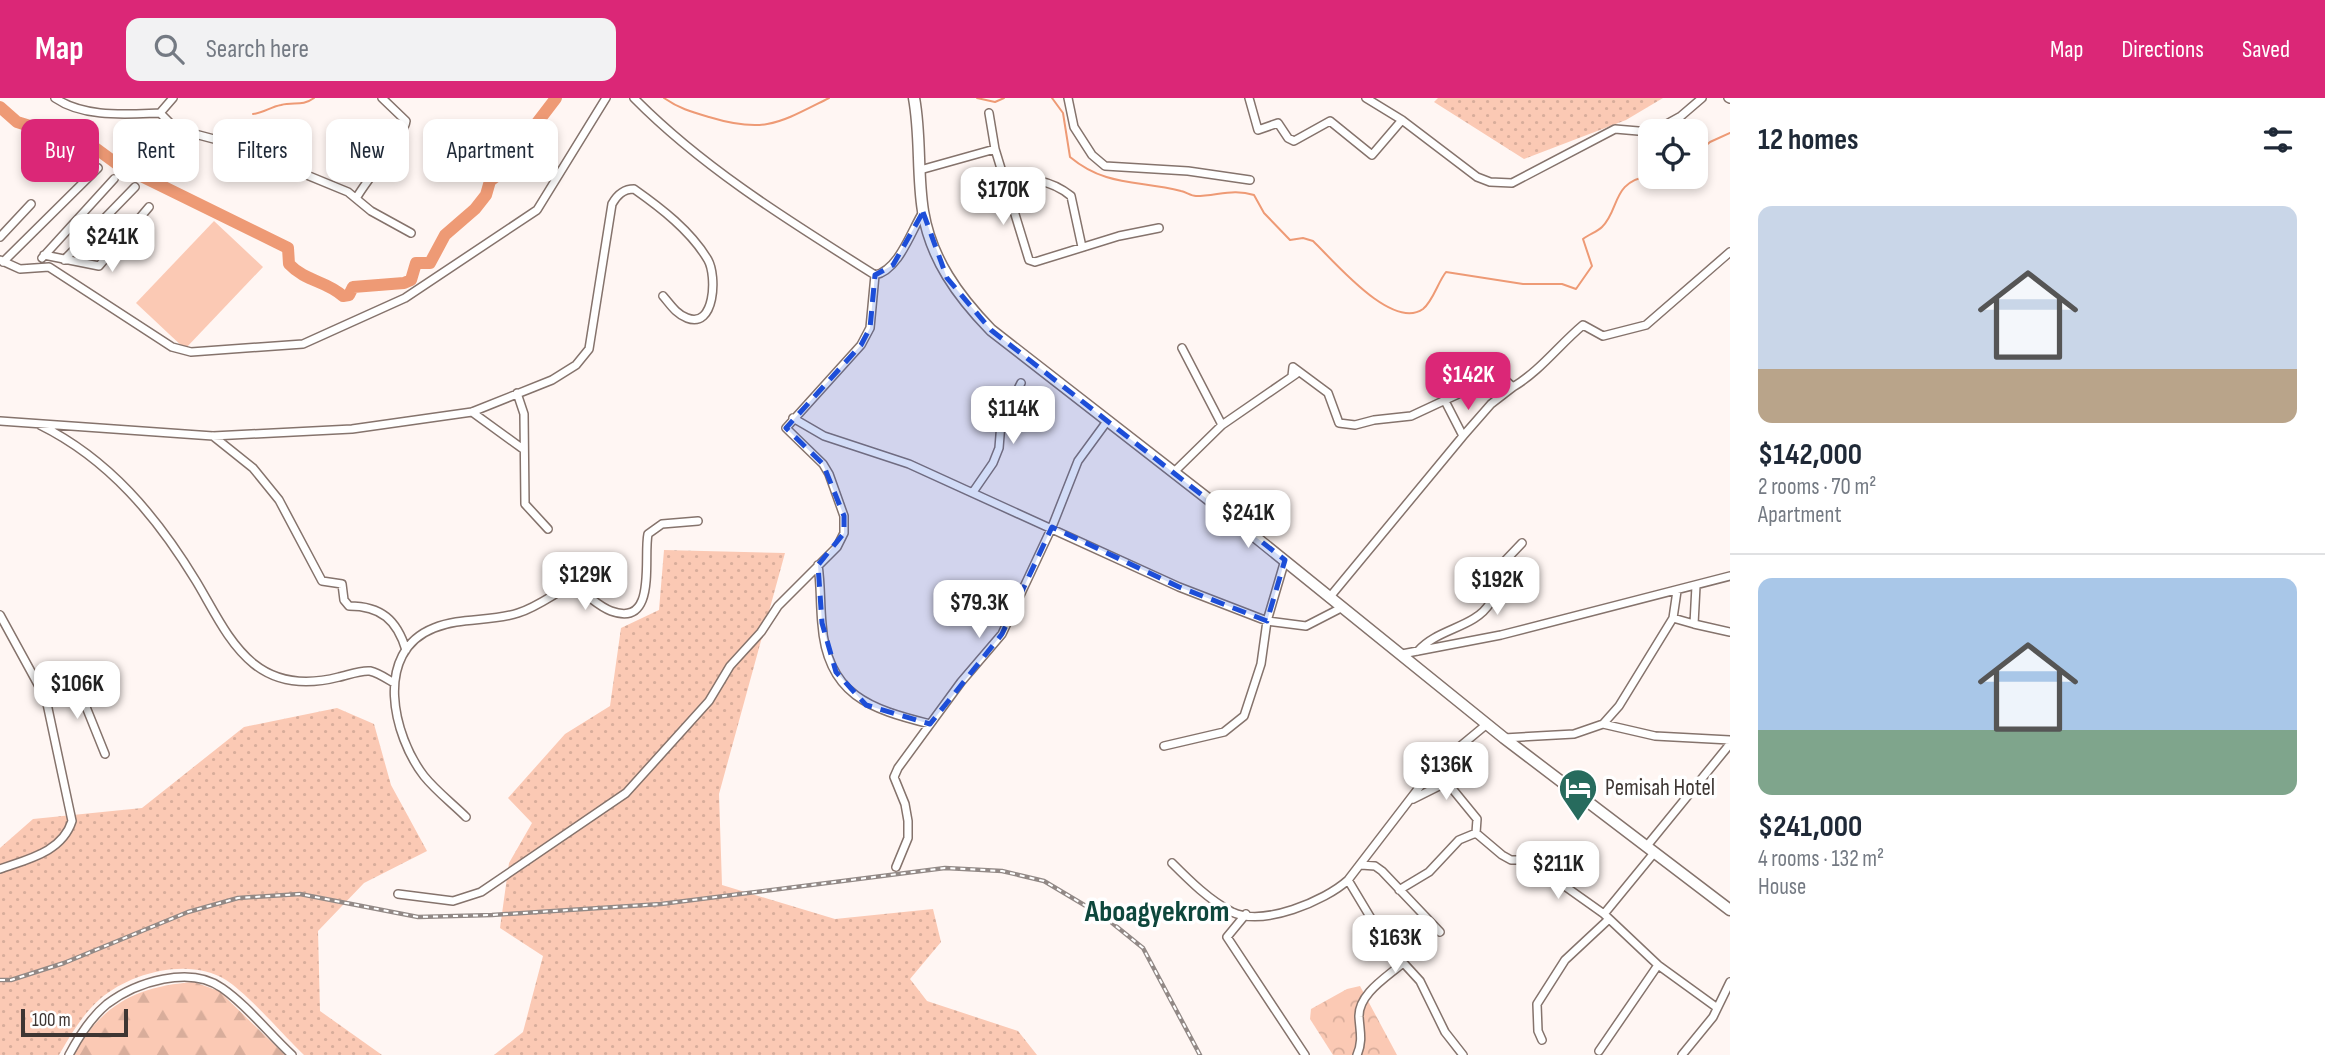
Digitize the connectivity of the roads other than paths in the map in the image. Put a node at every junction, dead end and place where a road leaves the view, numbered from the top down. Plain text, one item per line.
1 (55, 98) edge
2 (173, 98) edge
3 (382, 98) edge
4 (606, 98) edge
5 (634, 98) edge
6 (914, 98) edge
7 (1068, 98) edge
8 (1249, 98) edge
9 (1366, 98) edge
10 (1702, 98) edge
11 (160, 113) junction
12 (989, 113) dead end
13 (1676, 119) edge
14 (1402, 120) junction
15 (1638, 131) edge
16 (995, 149) junction
17 (920, 170) junction
18 (113, 180) edge
19 (1003, 180) junction
20 (1251, 180) dead end
21 (83, 182) edge
22 (135, 187) dead end
23 (357, 197) junction
24 (31, 204) dead end
25 (149, 207) dead end
26 (923, 212) junction
27 (1159, 228) dead end
28 (411, 233) dead end
29 (0, 237) edge
30 (1082, 247) junction
31 (1730, 252) edge
32 (44, 255) junction
33 (64, 260) junction
34 (2, 261) edge
35 (41, 266) junction
36 (876, 275) junction
37 (663, 296) dead end
38 (1182, 348) dead end
39 (1286, 360) dead end
40 (1295, 372) junction
41 (1021, 383) dead end
42 (1513, 387) junction
43 (517, 393) junction
44 (1445, 401) junction
45 (471, 412) junction
46 (793, 418) junction
47 (1108, 420) junction
48 (0, 421) edge
49 (35, 422) junction
50 (1222, 425) junction
51 (214, 436) junction
52 (1463, 436) junction
53 (523, 449) junction
54 (1174, 472) junction
55 (973, 492) junction
56 (698, 521) dead end
57 (1052, 527) junction
58 (548, 529) dead end
59 (1522, 543) dead end
60 (1285, 560) junction
61 (818, 565) junction
62 (1730, 576) edge
63 (1696, 586) junction
64 (1677, 591) junction
65 (1329, 597) junction
66 (1340, 608) junction
67 (0, 615) edge
68 (1673, 618) junction
69 (1267, 621) junction
70 (1693, 624) junction
71 (1730, 632) edge
72 (406, 650) junction
73 (1418, 652) junction
74 (1402, 654) junction
75 (394, 683) junction
76 (46, 699) junction
77 (930, 724) junction
78 (1487, 724) junction
79 (1603, 724) junction
80 (1504, 738) junction
81 (1730, 742) edge
82 (1164, 746) dead end
83 (105, 754) dead end
84 (1409, 801) junction
85 (466, 817) dead end
86 (1476, 833) junction
87 (1650, 850) junction
88 (1172, 863) dead end
89 (1361, 865) junction
90 (896, 867) dead end
91 (0, 869) edge
92 (1348, 880) junction
93 (1399, 890) junction
94 (398, 894) dead end
95 (1730, 910) edge
96 (1246, 914) junction
97 (1606, 916) junction
98 (1440, 932) dead end
99 (1403, 963) junction
100 (1658, 965) junction
101 (1730, 982) edge
102 (1716, 1007) junction
103 (1542, 1040) dead end
104 (1599, 1051) dead end
105 (69, 1055) edge
106 (292, 1055) edge
107 (1305, 1055) edge
108 (1357, 1055) edge
109 (1463, 1055) edge
110 (1682, 1055) edge

1 - 11 street
2 - 11 street
3 - 23 street
4 - 35 street
5 - 36 street
6 - 17 street
7 - 20 street
8 - 14 street
9 - 14 street
10 - 13 street
11 - 23 street
12 - 16 street
14 - 15 street
16 - 17 street
16 - 19 street
17 - 26 street
18 - 32 street
19 - 30 street
19 - 30 street
21 - 34 street
22 - 33 street
23 - 28 street
24 - 29 street
25 - 33 street
26 - 36 street
26 - 47 street
27 - 30 street
31 - 42 street
32 - 33 street
32 - 35 street
34 - 35 street
36 - 46 street
37 - 43 street
38 - 50 street
39 - 40 street
40 - 44 street
40 - 50 street
41 - 55 street
42 - 44 street
42 - 52 street
43 - 45 street
43 - 53 street
44 - 52 street
45 - 51 street
45 - 53 street
46 - 55 street
46 - 61 street
47 - 54 street
47 - 57 street
48 - 49 street
49 - 51 street
49 - 75 street
50 - 54 street
51 - 72 street
52 - 65 street
53 - 58 street
54 - 60 street
55 - 57 street
56 - 72 street
57 - 69 street
57 - 77 street
59 - 73 street
60 - 65 street
60 - 69 street
61 - 77 street
61 - 94 street
62 - 63 street
63 - 64 street
63 - 70 street
64 - 68 street
64 - 73 street
65 - 66 street
66 - 69 street
66 - 74 street
67 - 76 street
68 - 70 street
68 - 79 street
69 - 82 street
70 - 71 street
72 - 75 street
73 - 74 street
74 - 78 street
75 - 85 street
76 - 83 street
76 - 91 street
77 - 90 street
78 - 80 street
78 - 84 street
79 - 80 street
79 - 81 street
80 - 87 street
81 - 87 street
84 - 86 street
84 - 89 street
86 - 93 street
86 - 97 street
87 - 95 street
87 - 97 street
88 - 96 street
89 - 92 street
89 - 93 street
92 - 96 street
92 - 99 street
93 - 98 street
96 - 107 street
97 - 100 street
97 - 103 street
99 - 108 street
99 - 109 street
100 - 102 street
100 - 104 street
101 - 102 street
102 - 110 street
105 - 106 street

